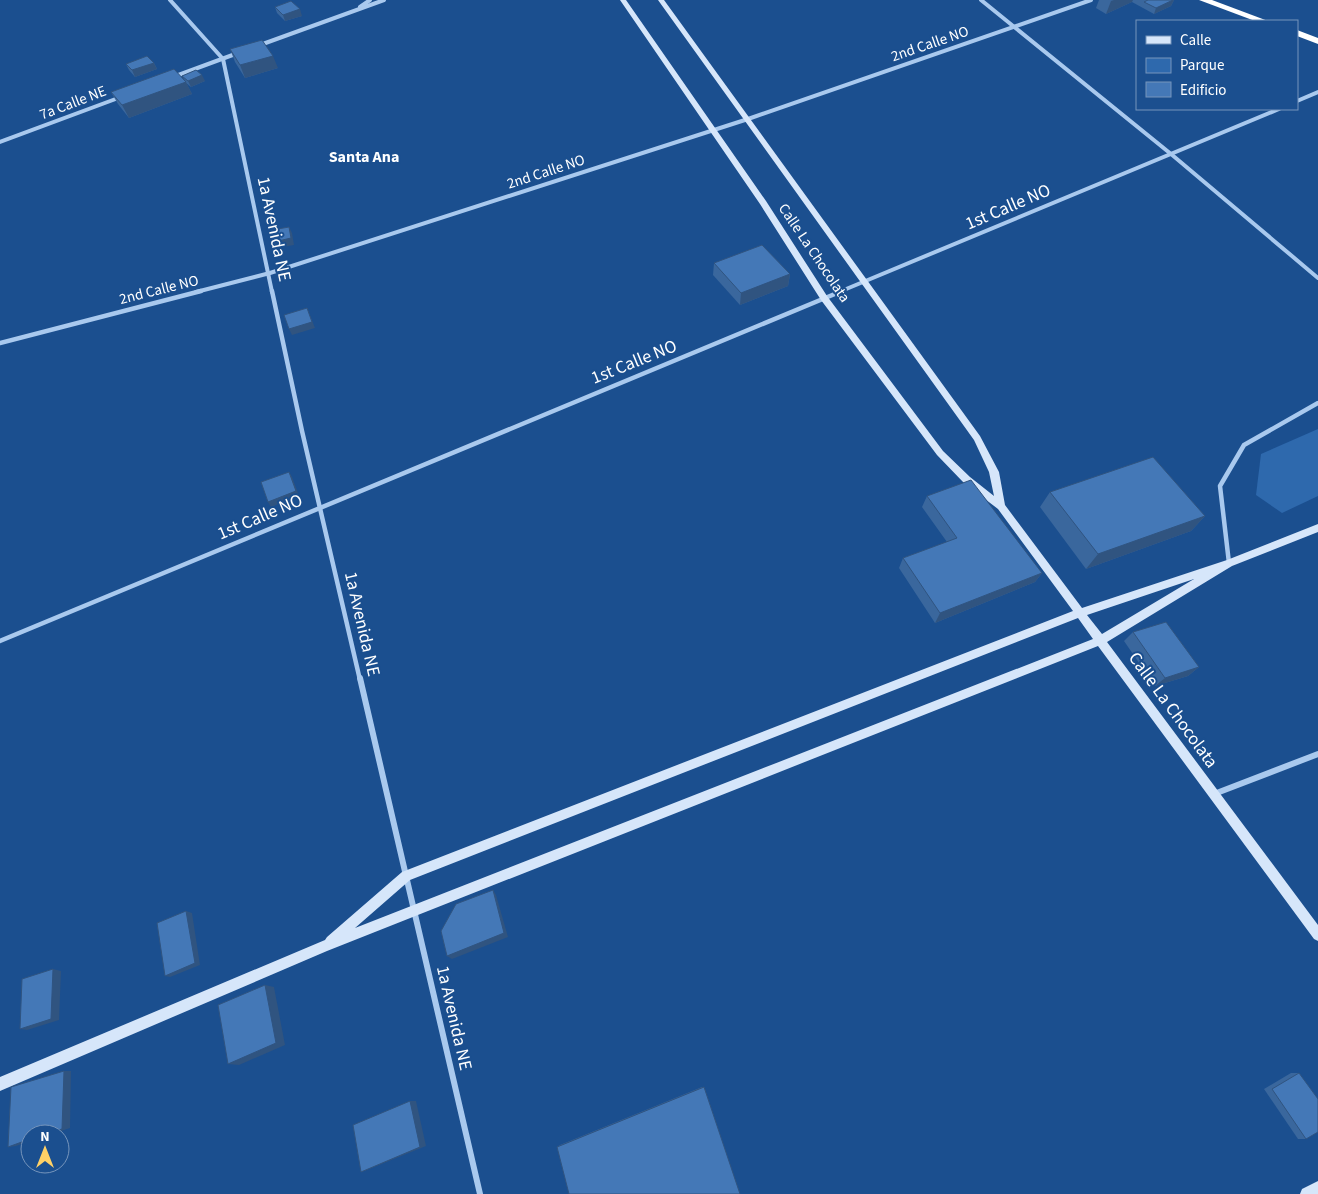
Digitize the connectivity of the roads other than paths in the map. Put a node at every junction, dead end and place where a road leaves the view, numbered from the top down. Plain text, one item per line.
1 (170, 0) edge
2 (370, 0) edge
3 (384, 0) edge
4 (624, 0) edge
5 (661, 0) edge
6 (981, 0) edge
7 (1092, 0) edge
8 (1203, 0) edge
9 (351, 12) junction
10 (1260, 20) edge
11 (1013, 27) junction
12 (1298, 33) edge
13 (1318, 41) edge
14 (260, 45) edge
15 (241, 52) edge
16 (223, 59) junction
17 (167, 80) edge
18 (1318, 92) edge
19 (130, 94) edge
20 (1298, 101) edge
21 (1277, 110) edge
22 (748, 119) junction
23 (713, 130) junction
24 (0, 142) edge
25 (1171, 154) junction
26 (270, 273) junction
27 (1318, 278) edge
28 (864, 281) junction
29 (824, 298) junction
30 (0, 343) edge
31 (1318, 403) edge
32 (321, 506) junction
33 (1001, 506) junction
34 (1318, 528) edge
35 (1229, 563) junction
36 (1080, 613) junction
37 (1101, 640) junction
38 (0, 641) edge
39 (1318, 754) edge
40 (1214, 795) junction
41 (406, 876) junction
42 (414, 911) junction
43 (1318, 935) edge
44 (325, 946) junction
45 (0, 1084) edge
46 (1318, 1188) edge
47 (480, 1194) edge
48 (1308, 1194) edge

1 - 16 street
2 - 9 street
3 - 9 street
4 - 23 street, Calle La Chocolata
5 - 22 street, Calle La Chocolata
6 - 11 street
7 - 11 street, 2nd Calle NO
8 - 10 highway
9 - 14 street
11 - 22 street, 2nd Calle NO
11 - 25 street
12 - 13 highway
15 - 16 street
16 - 17 street
16 - 26 street, 1a Avenida NE
18 - 20 street
19 - 24 street, 7a Calle NE
21 - 25 street, 1st Calle NO
22 - 23 street, 2nd Calle NO
22 - 28 street, Calle La Chocolata
23 - 26 street, 2nd Calle NO
23 - 29 street, Calle La Chocolata
25 - 27 street
25 - 28 street, 1st Calle NO
26 - 30 street, 2nd Calle NO
26 - 32 street, 1a Avenida NE
28 - 29 street, 1st Calle NO
28 - 33 street, Calle La Chocolata
29 - 32 street, 1st Calle NO
29 - 33 street, Calle La Chocolata
31 - 35 street
32 - 38 street, 1st Calle NO
32 - 41 street, 1a Avenida NE
33 - 36 street, Calle La Chocolata
34 - 35 street
35 - 36 street
35 - 37 street
36 - 37 street, Calle La Chocolata
36 - 41 street
37 - 40 street, Calle La Chocolata
37 - 42 street
39 - 40 street
40 - 43 street, Calle La Chocolata
41 - 42 street, 1a Avenida NE
41 - 44 street
42 - 44 street
42 - 47 street, 1a Avenida NE
44 - 45 street
46 - 48 street

